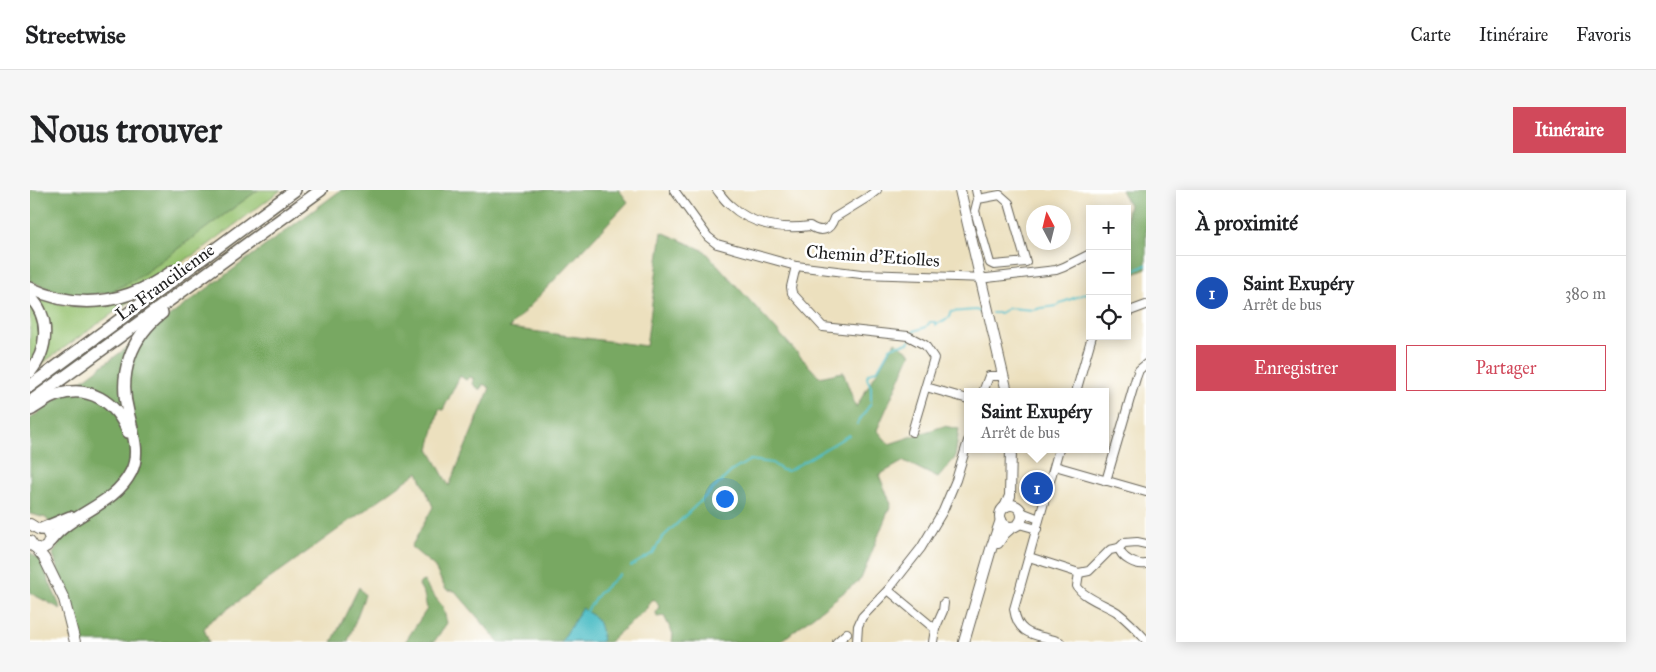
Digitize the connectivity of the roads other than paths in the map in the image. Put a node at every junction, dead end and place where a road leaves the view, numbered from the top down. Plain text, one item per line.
1 (295, 190) edge
2 (321, 190) edge
3 (674, 190) edge
4 (717, 190) edge
5 (876, 190) edge
6 (959, 190) edge
7 (976, 190) edge
8 (978, 199) junction
9 (1086, 256) edge
10 (204, 257) junction
11 (796, 266) junction
12 (980, 278) junction
13 (189, 286) junction
14 (30, 288) edge
15 (30, 297) edge
16 (1146, 305) edge
17 (1131, 311) edge
18 (988, 313) junction
19 (1091, 340) edge
20 (1146, 364) edge
21 (30, 372) edge
22 (1000, 376) junction
23 (30, 386) edge
24 (926, 387) junction
25 (984, 388) edge
26 (1004, 388) edge
27 (1004, 388) edge
28 (1077, 388) edge
29 (964, 398) edge
30 (30, 402) edge
31 (30, 410) edge
32 (912, 432) dead end
33 (964, 453) edge
34 (1011, 453) edge
35 (1016, 453) edge
36 (1058, 453) edge
37 (1055, 466) junction
38 (1106, 481) junction
39 (1146, 492) edge
40 (1005, 507) junction
41 (1019, 510) junction
42 (1039, 519) junction
43 (1001, 520) junction
44 (1016, 526) junction
45 (36, 527) edge
46 (1037, 529) junction
47 (30, 536) edge
48 (49, 542) junction
49 (33, 544) edge
50 (1146, 544) edge
51 (1119, 548) junction
52 (1029, 556) junction
53 (1146, 564) edge
54 (49, 569) junction
55 (1079, 573) junction
56 (888, 590) junction
57 (944, 603) dead end
58 (935, 629) junction
59 (847, 633) dead end
60 (1146, 640) edge
61 (75, 642) edge
62 (836, 642) edge
63 (857, 642) edge
64 (933, 642) edge
65 (967, 642) edge
66 (1060, 642) edge

1 - 10 highway, La Francilienne
2 - 13 highway, La Francilienne
3 - 11 street, Chemin d'Etiolles
4 - 5 street
6 - 12 main road
7 - 8 street
8 - 8 street
9 - 12 street, Chemin d'Etiolles
10 - 14 highway
10 - 23 highway, La Francilienne
11 - 12 street, Chemin d'Etiolles
11 - 24 street
12 - 18 main road
13 - 30 highway, La Francilienne
13 - 48 highway
15 - 21 highway
16 - 17 street
18 - 22 main road
18 - 26 main road
19 - 28 street
20 - 38 street
22 - 25 street
22 - 27 main road
24 - 29 street
24 - 32 street
31 - 45 highway
33 - 56 street
34 - 40 main road
35 - 41 main road
36 - 37 street
37 - 38 street
37 - 42 street
38 - 39 street
40 - 41 main road
40 - 43 main road
41 - 42 street
41 - 44 main road
42 - 46 street
43 - 44 main road
43 - 65 main road
44 - 46 street
44 - 65 main road
45 - 47 main road
45 - 48 main road
46 - 52 street
48 - 49 main road
48 - 54 main road
49 - 54 main road
50 - 51 street
51 - 53 street
51 - 55 street
52 - 55 street
52 - 66 street
54 - 61 main road
55 - 60 street
56 - 58 street
56 - 63 street
57 - 58 street
58 - 64 street
59 - 62 street

